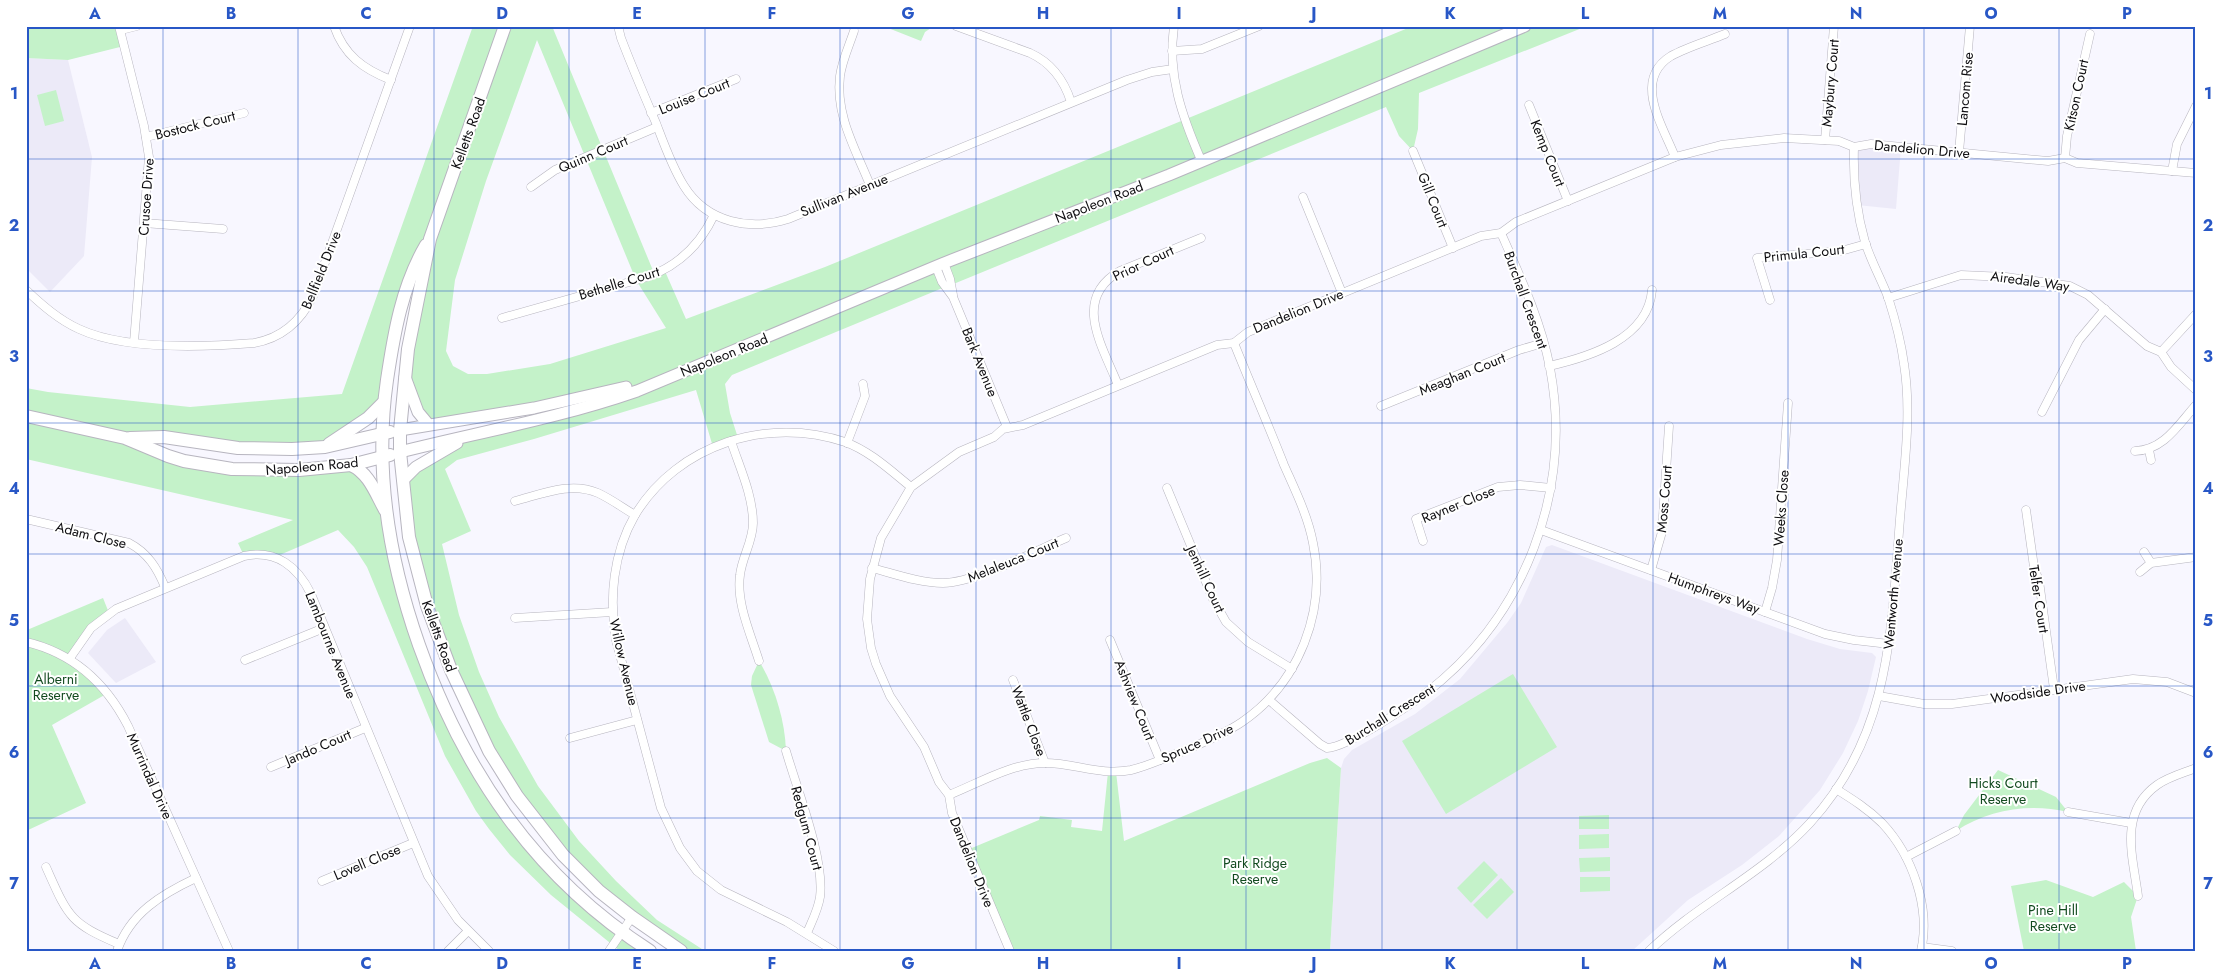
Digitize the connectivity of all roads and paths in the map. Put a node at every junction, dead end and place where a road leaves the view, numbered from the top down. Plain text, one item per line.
1 (137, 26) edge
2 (334, 26) edge
3 (410, 26) edge
4 (505, 26) edge
5 (618, 26) edge
6 (956, 26) edge
7 (1174, 26) edge
8 (1259, 26) edge
9 (1526, 26) edge
10 (1834, 26) edge
11 (1970, 26) edge
12 (120, 28) edge
13 (854, 31) dead end
14 (1725, 34) dead end
15 (2090, 34) dead end
16 (1172, 51) junction
17 (1173, 69) junction
18 (736, 79) dead end
19 (391, 80) junction
20 (1071, 102) junction
21 (1528, 105) dead end
22 (2196, 106) edge
23 (244, 113) dead end
24 (651, 113) junction
25 (657, 128) junction
26 (146, 137) junction
27 (1825, 140) junction
28 (1854, 147) junction
29 (1413, 151) dead end
30 (1959, 152) junction
31 (1675, 157) junction
32 (2065, 158) junction
33 (1201, 160) junction
34 (2172, 170) junction
35 (2196, 173) edge
36 (870, 185) junction
37 (531, 187) dead end
38 (1303, 197) dead end
39 (1568, 201) junction
40 (714, 215) junction
41 (144, 223) junction
42 (223, 228) dead end
43 (1501, 233) junction
44 (1201, 238) dead end
45 (430, 239) junction
46 (1866, 244) junction
47 (1453, 248) junction
48 (940, 265) junction
49 (26, 290) edge
50 (1652, 290) dead end
51 (1342, 293) junction
52 (1888, 298) junction
53 (1770, 300) dead end
54 (2105, 309) junction
55 (2196, 314) edge
56 (502, 318) dead end
57 (134, 342) junction
58 (1234, 342) junction
59 (1543, 343) junction
60 (2162, 352) junction
61 (1549, 366) junction
62 (404, 375) junction
63 (671, 376) junction
64 (863, 384) dead end
65 (1118, 385) junction
66 (2196, 390) edge
67 (384, 402) junction
68 (1788, 403) dead end
69 (2196, 405) edge
70 (1381, 406) dead end
71 (2042, 412) dead end
72 (26, 416) edge
73 (428, 424) junction
74 (1669, 426) dead end
75 (1007, 427) junction
76 (400, 430) junction
77 (382, 434) junction
78 (125, 438) junction
79 (465, 438) junction
80 (731, 440) junction
81 (846, 443) junction
82 (324, 446) junction
83 (2148, 450) junction
84 (2135, 451) dead end
85 (400, 452) junction
86 (382, 457) junction
87 (2151, 460) dead end
88 (351, 465) junction
89 (403, 480) junction
90 (911, 487) junction
91 (1166, 488) dead end
92 (1551, 488) junction
93 (515, 501) dead end
94 (2026, 510) dead end
95 (386, 513) junction
96 (635, 515) junction
97 (26, 519) edge
98 (1541, 530) junction
99 (1066, 538) dead end
100 (1423, 541) dead end
101 (2144, 552) dead end
102 (2196, 557) edge
103 (2151, 563) junction
104 (872, 568) junction
105 (1651, 570) junction
106 (2140, 572) dead end
107 (165, 586) junction
108 (612, 612) junction
109 (1765, 612) junction
110 (514, 618) dead end
111 (324, 628) junction
112 (1110, 640) dead end
113 (26, 642) edge
114 (1890, 644) junction
115 (70, 658) junction
116 (246, 660) dead end
117 (759, 661) dead end
118 (1292, 669) junction
119 (1013, 680) dead end
120 (2054, 689) junction
121 (2196, 693) edge
122 (1879, 696) junction
123 (1269, 700) junction
124 (637, 720) junction
125 (365, 728) junction
126 (570, 738) dead end
127 (1327, 748) junction
128 (786, 751) dead end
129 (1327, 758) dead end
130 (1160, 760) junction
131 (1045, 763) junction
132 (271, 767) dead end
133 (2196, 768) edge
134 (1836, 789) junction
135 (949, 795) junction
136 (2068, 812) dead end
137 (2131, 823) junction
138 (1956, 831) dead end
139 (413, 843) junction
140 (1906, 857) junction
141 (46, 867) dead end
142 (196, 878) junction
143 (322, 881) dead end
144 (2138, 896) dead end
145 (632, 917) junction
146 (468, 931) junction
147 (622, 932) junction
148 (807, 933) junction
149 (118, 948) edge
150 (1921, 949) edge
151 (229, 951) edge
152 (448, 951) edge
153 (489, 951) edge
154 (609, 951) edge
155 (650, 951) edge
156 (681, 951) edge
157 (834, 951) edge
158 (1010, 951) edge
159 (1650, 951) edge
160 (1952, 951) edge

1 - 12 street
2 - 19 street
3 - 19 street, Bellfield Drive
4 - 45 main road, Kelletts Road
5 - 24 street, Sullivan Avenue
6 - 20 street
7 - 16 street
8 - 16 street
9 - 33 main road, Napoleon Road
10 - 27 street, Maybury Court
11 - 30 street, Lancom Rise
12 - 26 street, Crusoe Drive
13 - 36 street
14 - 31 street
15 - 32 street, Kitson Court
16 - 17 street
17 - 20 street, Sullivan Avenue
17 - 33 street
18 - 24 street, Louise Court
19 - 57 street, Bellfield Drive
20 - 36 street, Sullivan Avenue
21 - 39 street, Kemp Court
22 - 34 street
23 - 26 street, Bostock Court
24 - 25 street, Sullivan Avenue
25 - 37 street, Quinn Court
25 - 40 street, Sullivan Avenue
26 - 41 street, Crusoe Drive
27 - 28 street, Dandelion Drive
27 - 31 street, Dandelion Drive
28 - 30 street, Dandelion Drive
28 - 46 street, Wentworth Avenue
29 - 47 street, Gill Court
30 - 32 street, Dandelion Drive
31 - 39 street, Dandelion Drive
32 - 34 street, Dandelion Drive
33 - 48 main road, Napoleon Road
34 - 35 street, Dandelion Drive
36 - 40 street, Sullivan Avenue
38 - 51 street
39 - 43 street, Dandelion Drive
40 - 56 street, Bethelle Court
41 - 42 street
41 - 57 street, Crusoe Drive
43 - 47 street, Dandelion Drive
43 - 59 street, Burchall Crescent
44 - 65 street, Prior Court
45 - 62 main road, Kelletts Road
45 - 67 main road, Kelletts Road
46 - 52 street, Wentworth Avenue
46 - 53 street, Primula Court
47 - 51 street, Dandelion Drive
48 - 63 main road, Napoleon Road
48 - 75 street, Bark Avenue
49 - 57 street, Bellfield Drive
50 - 61 street
51 - 58 street, Dandelion Drive
52 - 54 street, Airedale Way
52 - 114 street, Wentworth Avenue
54 - 60 street, Airedale Way
54 - 71 street
55 - 60 street
58 - 65 street, Dandelion Drive
58 - 118 street, Spruce Drive
59 - 61 street, Burchall Crescent
59 - 70 street, Meaghan Court
60 - 66 street, Airedale Way
61 - 92 street, Burchall Crescent
62 - 73 main road
62 - 76 main road, Kelletts Road
63 - 73 main road, Napoleon Road
63 - 79 main road, Napoleon Road
64 - 81 street
65 - 75 street, Dandelion Drive
67 - 77 main road, Kelletts Road
67 - 82 main road
68 - 109 street, Weeks Close
69 - 83 street
72 - 78 main road, Napoleon Road
73 - 76 main road, Napoleon Road
74 - 105 street, Moss Court
75 - 90 street, Dandelion Drive
76 - 77 main road, Napoleon Road
76 - 85 main road, Kelletts Road
77 - 82 main road, Napoleon Road
77 - 86 main road, Kelletts Road
78 - 82 main road, Napoleon Road
78 - 88 main road, Napoleon Road
79 - 85 main road, Napoleon Road
79 - 89 main road
80 - 81 street, Willow Avenue
80 - 96 street, Willow Avenue
80 - 117 street
81 - 90 street, Willow Avenue
83 - 84 street
83 - 87 street
85 - 86 main road, Napoleon Road
85 - 89 main road, Kelletts Road
86 - 88 main road, Napoleon Road
86 - 95 main road, Kelletts Road
88 - 95 main road
89 - 145 main road, Kelletts Road
90 - 104 street, Dandelion Drive
91 - 118 street, Jenhill Court
92 - 98 street, Burchall Crescent
92 - 100 street, Rayner Close
93 - 96 street
94 - 120 street, Telfer Court
95 - 147 main road, Kelletts Road
96 - 108 street, Willow Avenue
97 - 107 street, Adam Close
98 - 105 street, Humphreys Way
98 - 127 street, Burchall Crescent
99 - 104 street, Melaleuca Court
101 - 103 street
102 - 103 street
103 - 106 street
104 - 135 street, Dandelion Drive
105 - 109 street, Humphreys Way
107 - 111 street, Lambourne Avenue
107 - 115 street, Lambourne Avenue
108 - 110 street
108 - 124 street, Willow Avenue
109 - 114 street, Humphreys Way
111 - 116 street
111 - 125 street, Lambourne Avenue
112 - 130 street, Ashview Court
113 - 115 street, Murrindal Drive
114 - 122 street, Wentworth Avenue
115 - 142 street, Murrindal Drive
118 - 123 street, Spruce Drive
119 - 131 street, Wattle Close
120 - 121 street, Woodside Drive
120 - 122 street, Woodside Drive
122 - 134 street, Wentworth Avenue
123 - 127 street, Burchall Crescent
123 - 130 street, Spruce Drive
124 - 126 street
124 - 148 street, Willow Avenue
125 - 132 street, Jando Court
125 - 139 street, Lambourne Avenue
127 - 129 street, Burchall Crescent
128 - 148 street, Redgum Court
130 - 131 street, Spruce Drive
131 - 135 street, Spruce Drive
133 - 137 street
134 - 140 street
134 - 159 street, Wentworth Avenue
135 - 158 street, Dandelion Drive
136 - 137 street
137 - 144 street
138 - 140 street
139 - 143 street, Lovell Close
139 - 146 street, Lambourne Avenue
140 - 150 street
141 - 149 street
142 - 149 street
142 - 151 street, Murrindal Drive
145 - 147 street
145 - 156 main road, Kelletts Road
146 - 152 street
146 - 153 street, Lambourne Avenue
147 - 154 street
147 - 155 main road, Kelletts Road
148 - 157 street, Willow Avenue
150 - 160 street

